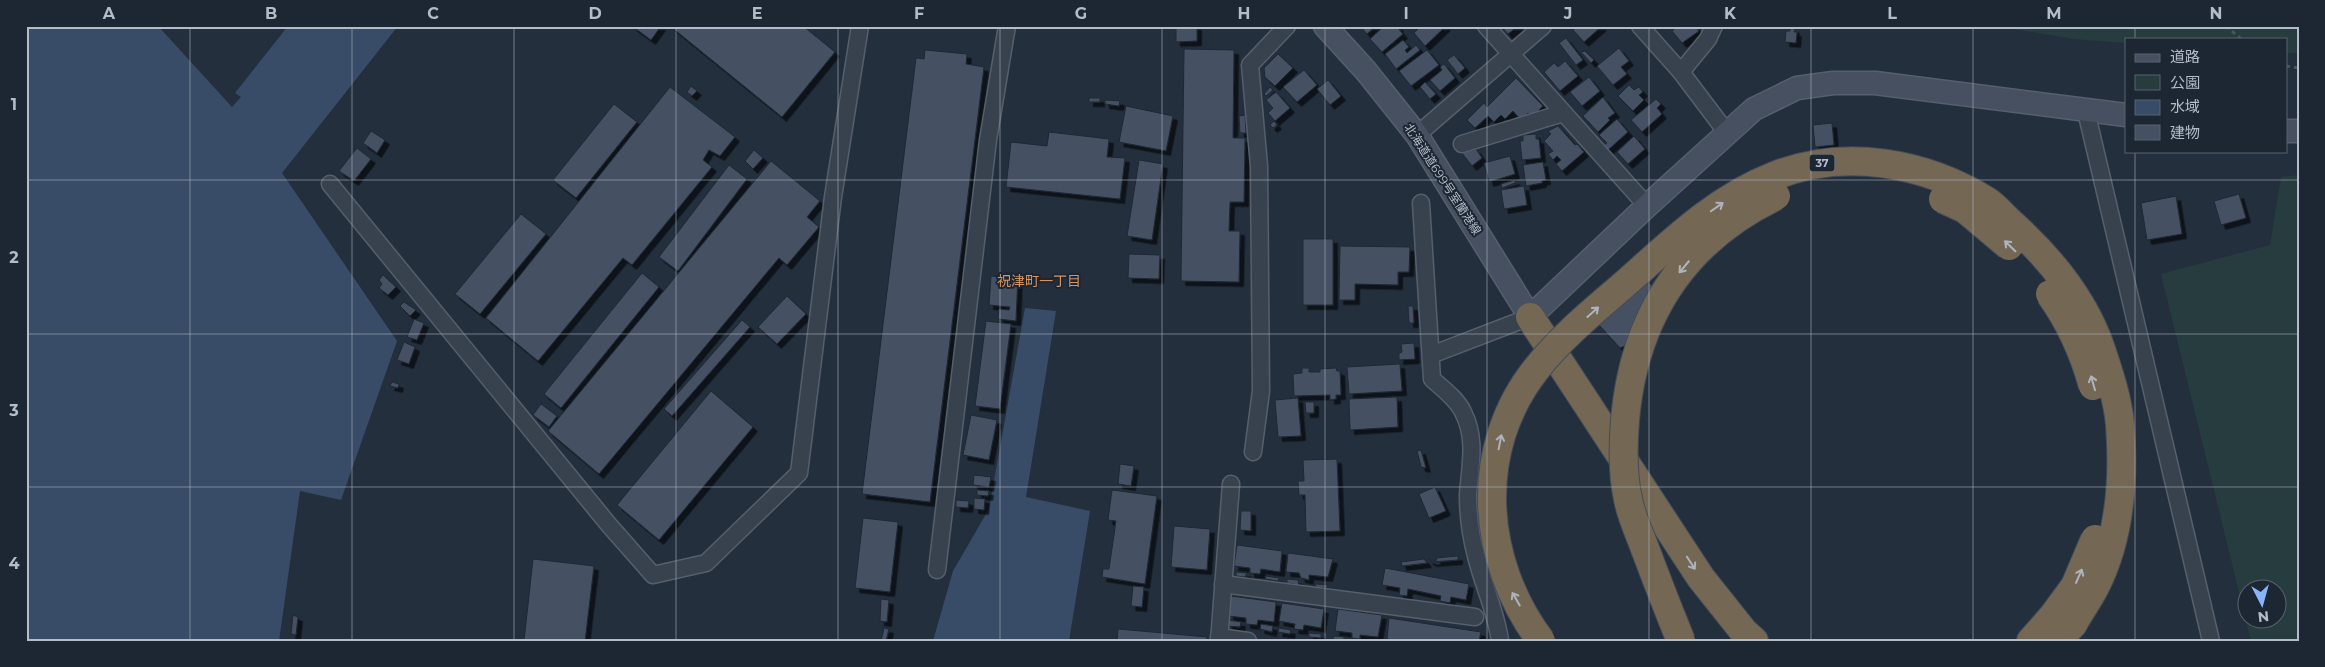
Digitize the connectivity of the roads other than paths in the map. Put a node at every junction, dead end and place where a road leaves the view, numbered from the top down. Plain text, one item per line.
1 (860, 26) edge
2 (1007, 26) edge
3 (1287, 26) edge
4 (1325, 26) edge
5 (1486, 26) edge
6 (1543, 26) edge
7 (1640, 26) edge
8 (1714, 26) edge
9 (1511, 55) junction
10 (1681, 72) junction
11 (2086, 111) junction
12 (1563, 113) junction
13 (2125, 115) edge
14 (1726, 134) junction
15 (1417, 135) junction
16 (1462, 144) dead end
17 (330, 184) dead end
18 (1421, 203) dead end
19 (1647, 206) junction
20 (1530, 317) junction
21 (1431, 355) junction
22 (1253, 452) dead end
23 (1231, 484) dead end
24 (937, 570) dead end
25 (1223, 584) junction
26 (1475, 617) dead end
27 (2061, 627) edge
28 (1219, 639) edge
29 (1248, 641) edge
30 (1500, 641) edge
31 (1541, 641) edge
32 (1681, 641) edge
33 (1732, 641) edge
34 (1754, 641) edge
35 (2031, 641) edge
36 (2211, 641) edge

1 - 17 street
2 - 24 street
3 - 22 street
4 - 15 street, 北海道道699号室蘭港線
5 - 9 street
6 - 9 street
7 - 10 street
8 - 10 street
9 - 12 street
9 - 15 street
10 - 14 street
11 - 13 street
11 - 14 street
11 - 36 street
12 - 16 street
12 - 19 street
14 - 19 street
15 - 20 street, 北海道道699号室蘭港線
18 - 21 street
19 - 20 street
20 - 21 street
20 - 33 highway
20 -> 34 highway
21 - 30 street
23 - 25 street
25 - 26 street
25 - 28 street
31 -> 27 highway, 37, bridge
27 -> 32 highway, 37, bridge
27 - 35 highway, 37
28 - 29 street

